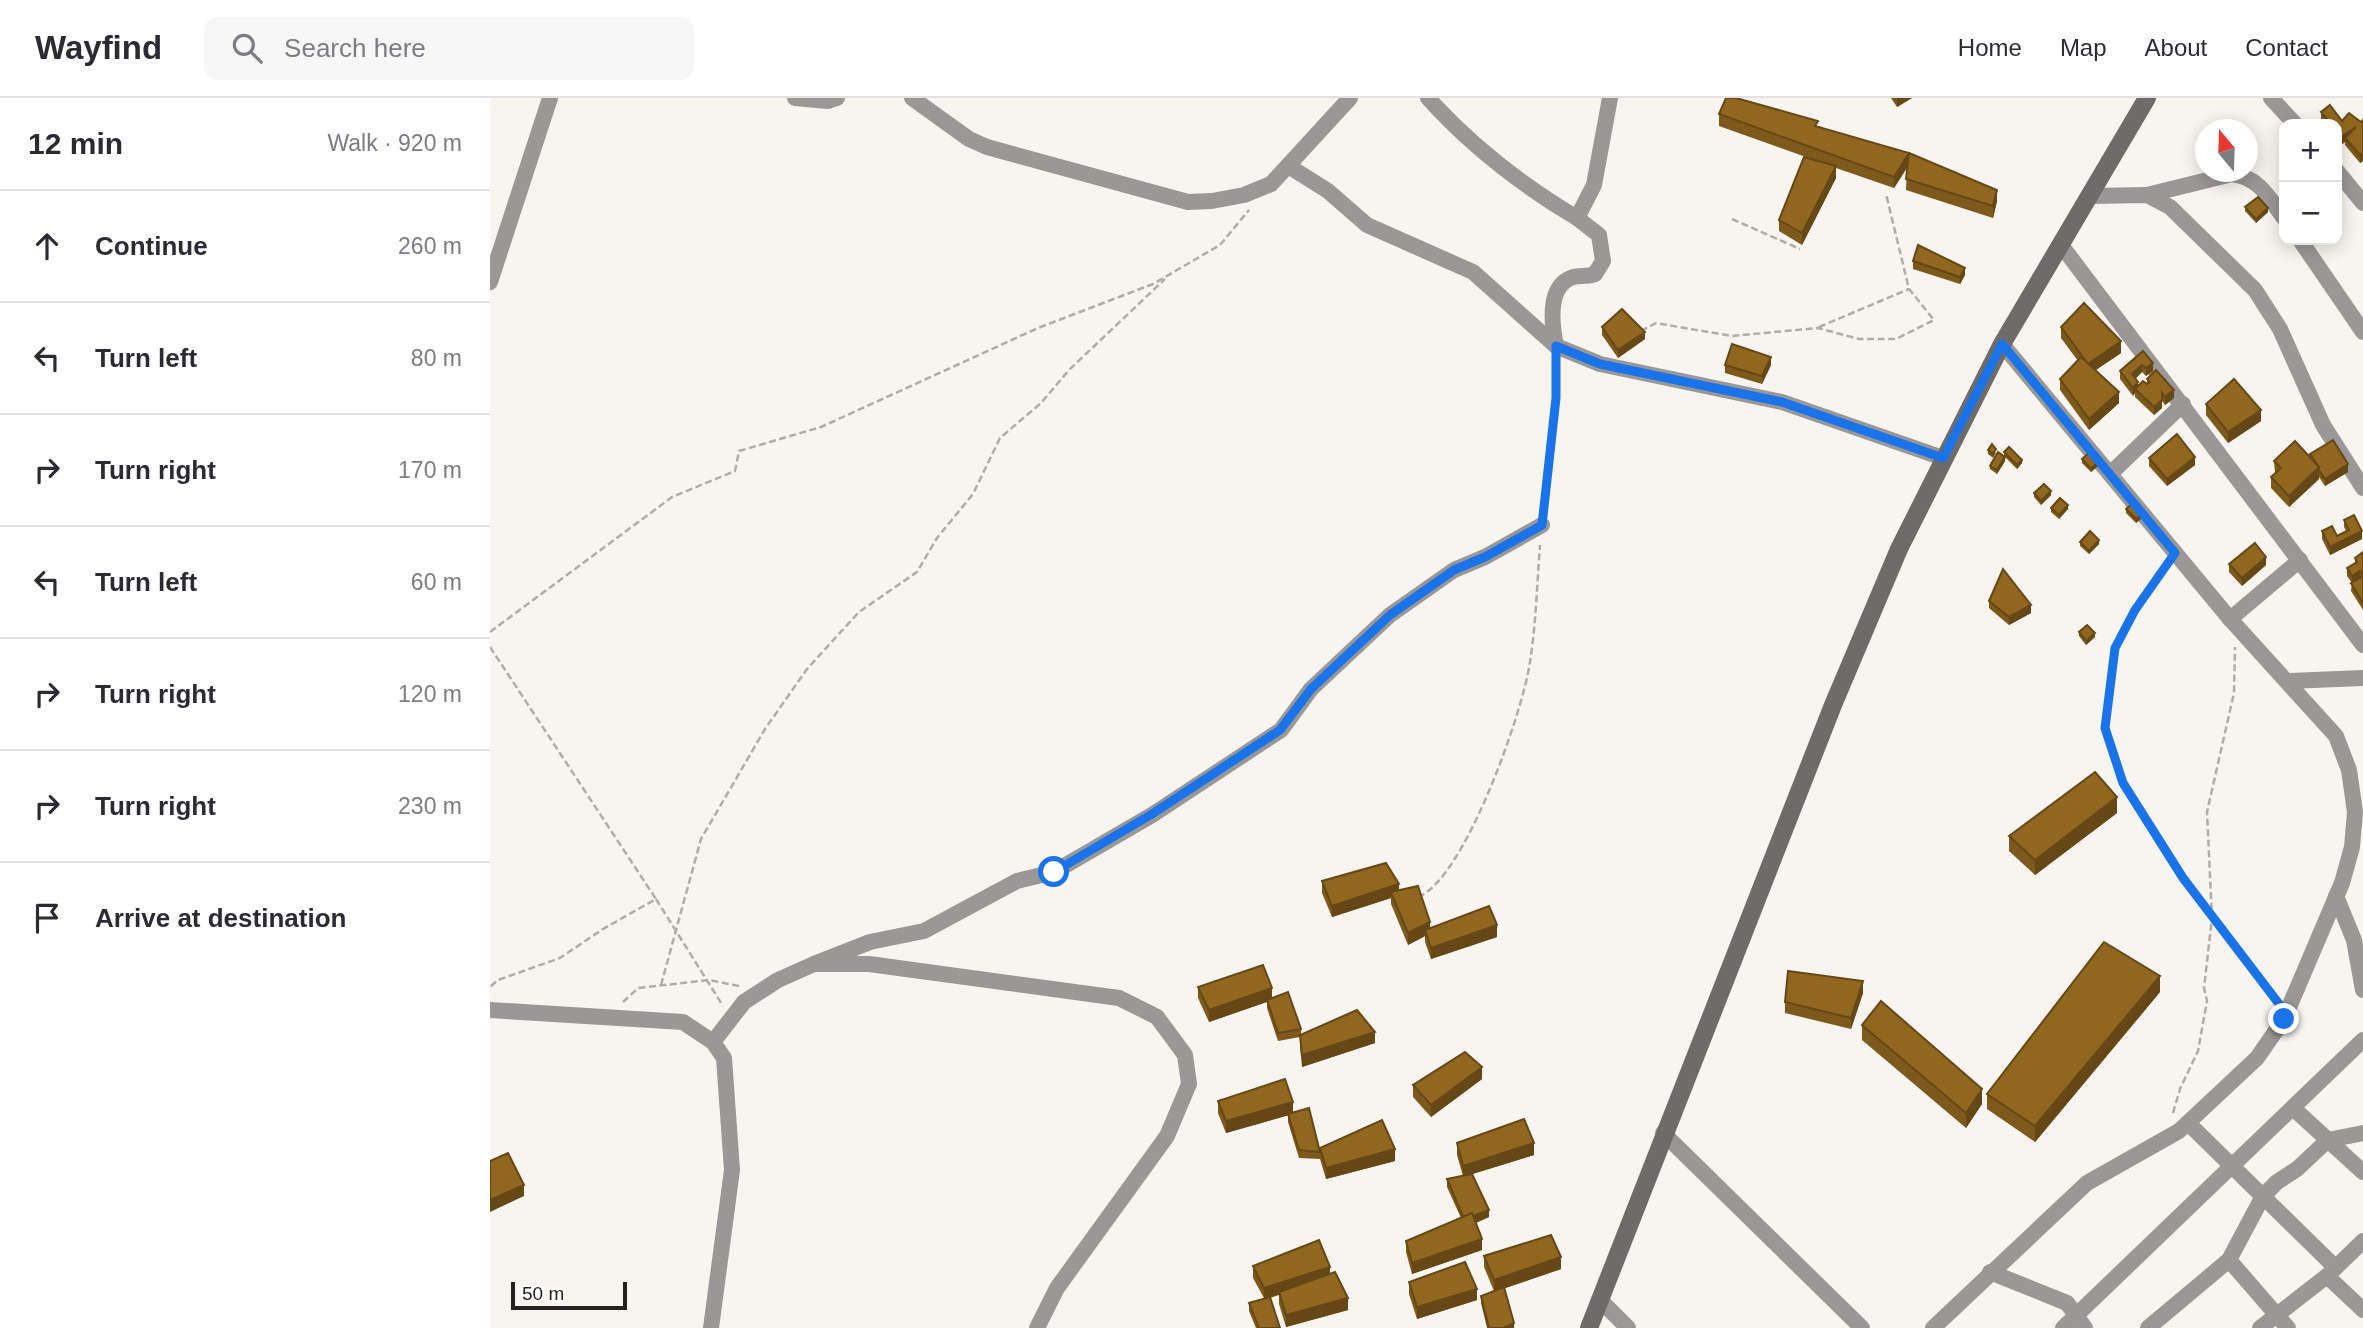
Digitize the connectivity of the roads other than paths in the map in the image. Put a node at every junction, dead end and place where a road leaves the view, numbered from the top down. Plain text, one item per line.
1 (550, 98) edge
2 (795, 98) edge
3 (837, 98) edge
4 (912, 98) edge
5 (1350, 98) edge
6 (1428, 98) edge
7 (1610, 98) edge
8 (2147, 98) edge
9 (2271, 98) edge
10 (2290, 119) edge
11 (1290, 167) junction
12 (2342, 177) edge
13 (2147, 195) junction
14 (2361, 195) edge
15 (2091, 197) junction
16 (2279, 211) edge
17 (1577, 218) junction
18 (2062, 245) junction
19 (2303, 245) edge
20 (490, 282) edge
21 (2363, 332) edge
22 (2002, 344) junction
23 (1556, 346) junction
24 (2183, 404) junction
25 (1943, 458) junction
26 (2110, 474) junction
27 (2363, 488) edge
28 (1542, 525) road end
29 (2300, 560) junction
30 (2230, 619) junction
31 (2363, 645) edge
32 (2363, 678) edge
33 (2289, 681) junction
34 (2336, 896) junction
35 (814, 964) junction
36 (2363, 990) edge
37 (490, 1010) edge
38 (2363, 1040) edge
39 (713, 1042) junction
40 (2293, 1108) junction
41 (2188, 1123) junction
42 (1663, 1133) junction
43 (2363, 1133) edge
44 (2328, 1140) junction
45 (2233, 1167) junction
46 (2363, 1171) edge
47 (2263, 1196) junction
48 (2363, 1241) edge
49 (2229, 1260) junction
50 (2331, 1271) junction
51 (1990, 1272) junction
52 (1600, 1300) junction
53 (2363, 1310) edge
54 (2275, 1316) junction
55 (2082, 1322) edge
56 (711, 1328) edge
57 (1037, 1328) edge
58 (1589, 1328) edge
59 (1628, 1328) edge
60 (1861, 1328) edge
61 (1933, 1328) edge
62 (2063, 1328) edge
63 (2148, 1328) edge
64 (2260, 1328) edge
65 (2288, 1328) edge

1 - 20 street
2 - 3 street
4 - 11 street
5 - 11 street
6 - 17 street
7 - 17 street
8 - 15 main road
9 - 10 street
11 - 23 street
12 - 14 street
13 - 15 street
13 - 16 street
13 - 27 street
15 - 18 main road
17 - 23 street
18 - 22 main road
18 - 24 street
19 - 21 street
22 - 25 main road
22 - 26 street
23 - 25 street
24 - 26 street
24 - 29 street
25 - 42 main road
26 - 30 street
28 - 35 street
29 - 30 street
29 - 31 street
30 - 33 street
32 - 33 street
33 - 34 street
34 - 36 street
34 - 41 street
35 - 39 street
35 - 57 street
37 - 39 street
38 - 40 street
39 - 56 street
40 - 44 street
40 - 45 street
41 - 45 street
41 - 51 street
42 - 52 main road
42 - 60 street
43 - 44 street
44 - 46 street
44 - 47 street
45 - 47 street
45 - 55 street
47 - 49 street
47 - 50 street
48 - 50 street
49 - 54 street
49 - 63 street
50 - 53 street
50 - 54 street
51 - 55 street
51 - 61 street
52 - 58 main road
52 - 59 street
54 - 64 street
54 - 65 street
55 - 62 street

